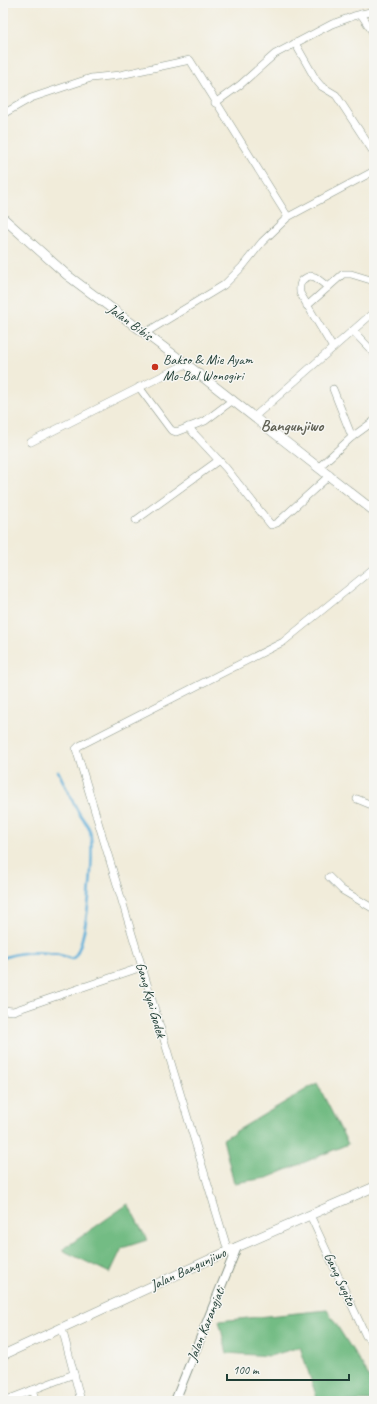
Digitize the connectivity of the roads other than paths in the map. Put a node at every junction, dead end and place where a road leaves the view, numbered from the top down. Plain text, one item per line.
1 (374, 11) edge
2 (361, 14) junction
3 (374, 34) edge
4 (295, 43) junction
5 (215, 103) junction
6 (3, 114) edge
7 (374, 153) edge
8 (374, 170) edge
9 (288, 217) junction
10 (3, 218) edge
11 (374, 281) edge
12 (328, 287) junction
13 (308, 306) junction
14 (374, 312) edge
15 (353, 330) junction
16 (145, 333) junction
17 (334, 348) junction
18 (374, 353) edge
19 (186, 364) junction
20 (139, 387) junction
21 (333, 389) dead end
22 (233, 400) junction
23 (254, 417) junction
24 (374, 421) edge
25 (188, 428) junction
26 (352, 437) junction
27 (31, 442) dead end
28 (219, 460) junction
29 (319, 467) junction
30 (330, 475) junction
31 (374, 511) edge
32 (136, 520) dead end
33 (374, 568) edge
34 (357, 799) dead end
35 (374, 806) edge
36 (329, 877) dead end
37 (374, 909) edge
38 (142, 967) junction
39 (3, 1010) edge
40 (374, 1187) edge
41 (310, 1215) junction
42 (237, 1246) junction
43 (228, 1251) junction
44 (62, 1328) junction
45 (374, 1337) edge
46 (3, 1355) edge
47 (74, 1374) junction
48 (32, 1390) junction
49 (4, 1401) edge
50 (36, 1401) edge
51 (81, 1401) edge
52 (175, 1401) edge

1 - 2 street
2 - 3 street
2 - 4 street
4 - 5 street
4 - 7 street
5 - 6 street
5 - 9 street
8 - 9 street
9 - 16 street
10 - 16 main road, Jalan Bibis
11 - 12 street
12 - 13 street
12 - 13 street
13 - 17 street
14 - 15 street
15 - 17 street
15 - 18 street
16 - 19 main road, Jalan Bibis
17 - 23 street
19 - 20 street
19 - 22 main road, Jalan Bibis
20 - 25 street
20 - 27 street
21 - 26 street
22 - 23 main road, Jalan Bibis
22 - 25 street
23 - 29 main road, Jalan Bibis
24 - 26 street
25 - 28 street
26 - 29 street
28 - 30 street
28 - 32 street
29 - 30 main road, Jalan Bibis
30 - 31 main road, Jalan Bibis
33 - 38 street, Gang Kyai Godek
34 - 35 street
36 - 37 street
38 - 39 street
38 - 43 street, Gang Kyai Godek
40 - 41 main road, Jalan Bangunjiwo
41 - 42 main road, Jalan Bangunjiwo
41 - 45 street, Gang Sugito
42 - 43 main road, Jalan Bangunjiwo
42 - 52 street, Jalan Karangjati
43 - 44 main road, Jalan Bangunjiwo
44 - 46 main road, Jalan Bangunjiwo
44 - 47 street
47 - 48 street
47 - 51 street
48 - 49 street
48 - 50 street

